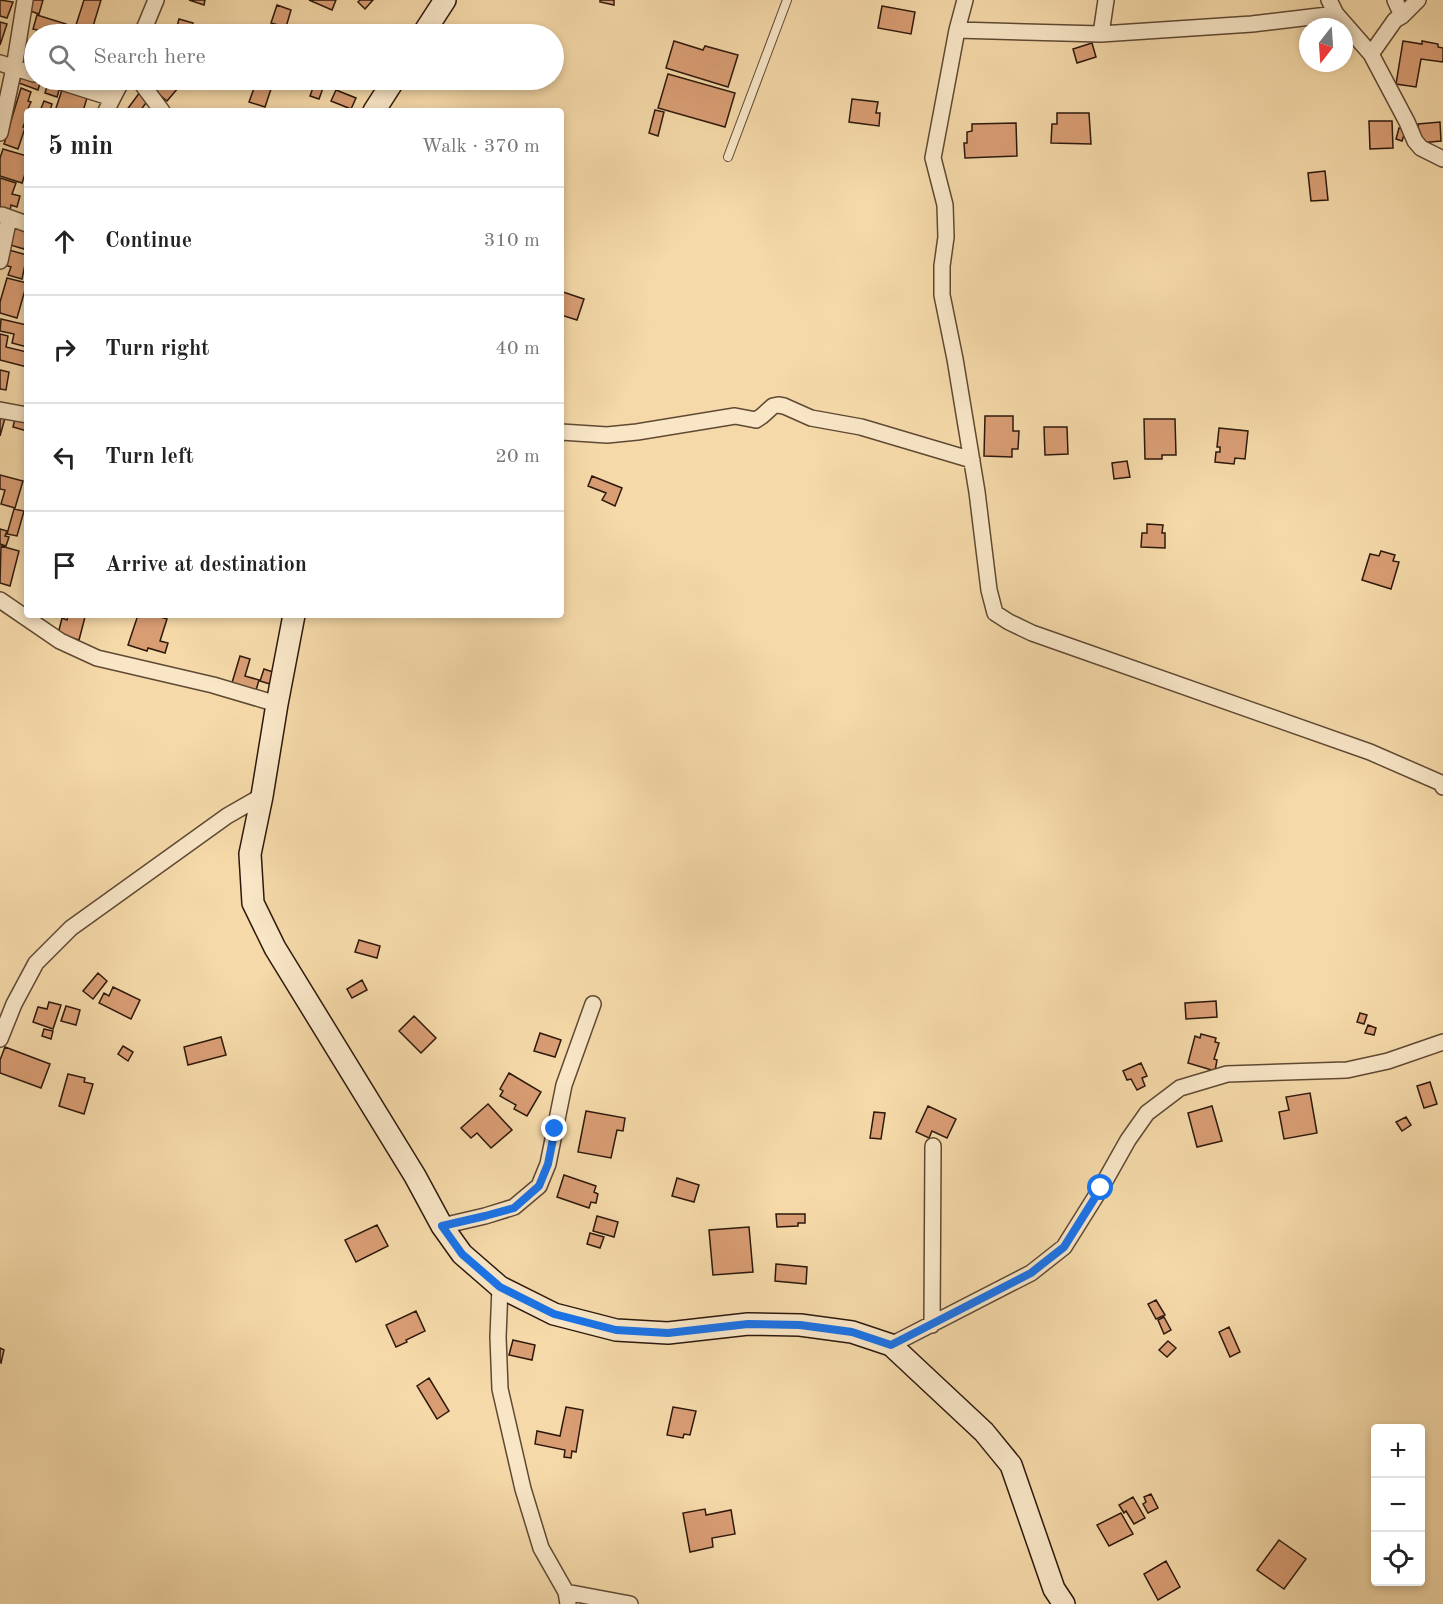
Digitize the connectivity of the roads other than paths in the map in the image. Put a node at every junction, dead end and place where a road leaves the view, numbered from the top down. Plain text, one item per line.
1 (26, 0) edge
2 (156, 0) edge
3 (445, 0) edge
4 (787, 0) edge
5 (965, 0) edge
6 (1106, 0) edge
7 (1329, 0) edge
8 (1395, 0) edge
9 (1418, 0) edge
10 (1336, 15) junction
11 (1402, 16) junction
12 (146, 24) edge
13 (429, 24) edge
14 (957, 30) junction
15 (1101, 34) junction
16 (1371, 54) junction
17 (7, 66) edge
18 (24, 71) edge
19 (77, 90) edge
20 (117, 90) edge
21 (146, 90) edge
22 (388, 90) edge
23 (109, 105) edge
24 (160, 108) edge
25 (376, 108) edge
26 (0, 133) edge
27 (728, 157) dead end
28 (1443, 159) edge
29 (4, 216) edge
30 (24, 223) edge
31 (0, 261) edge
32 (0, 410) edge
33 (24, 414) edge
34 (564, 432) edge
35 (972, 460) junction
36 (0, 600) edge
37 (24, 616) edge
38 (26, 618) edge
39 (293, 618) edge
40 (277, 704) junction
41 (1442, 783) edge
42 (262, 796) junction
43 (593, 1004) dead end
44 (0, 1039) edge
45 (1443, 1042) edge
46 (933, 1146) dead end
47 (442, 1226) junction
48 (500, 1287) junction
49 (932, 1325) junction
50 (891, 1345) junction
51 (567, 1598) edge
52 (630, 1604) edge
53 (1064, 1604) edge

1 - 17 street
2 - 12 street
3 - 13 street
4 - 27 lane
5 - 14 street
6 - 15 street
7 - 10 street
8 - 11 street
9 - 11 street
10 - 15 street
10 - 16 street
11 - 16 street
14 - 15 street
14 - 35 street
16 - 28 street
17 - 18 street
17 - 26 street
19 - 23 street
20 - 23 street
21 - 24 street
22 - 25 street
29 - 30 street
29 - 31 street
32 - 33 street
34 - 35 street
35 - 41 street
36 - 37 street
38 - 40 street
39 - 40 street
40 - 42 street
42 - 44 street
42 - 47 street
43 - 47 street
45 - 49 street
46 - 49 street
47 - 48 street
48 - 50 street
48 - 51 street
49 - 50 street
50 - 53 street
51 - 52 street

